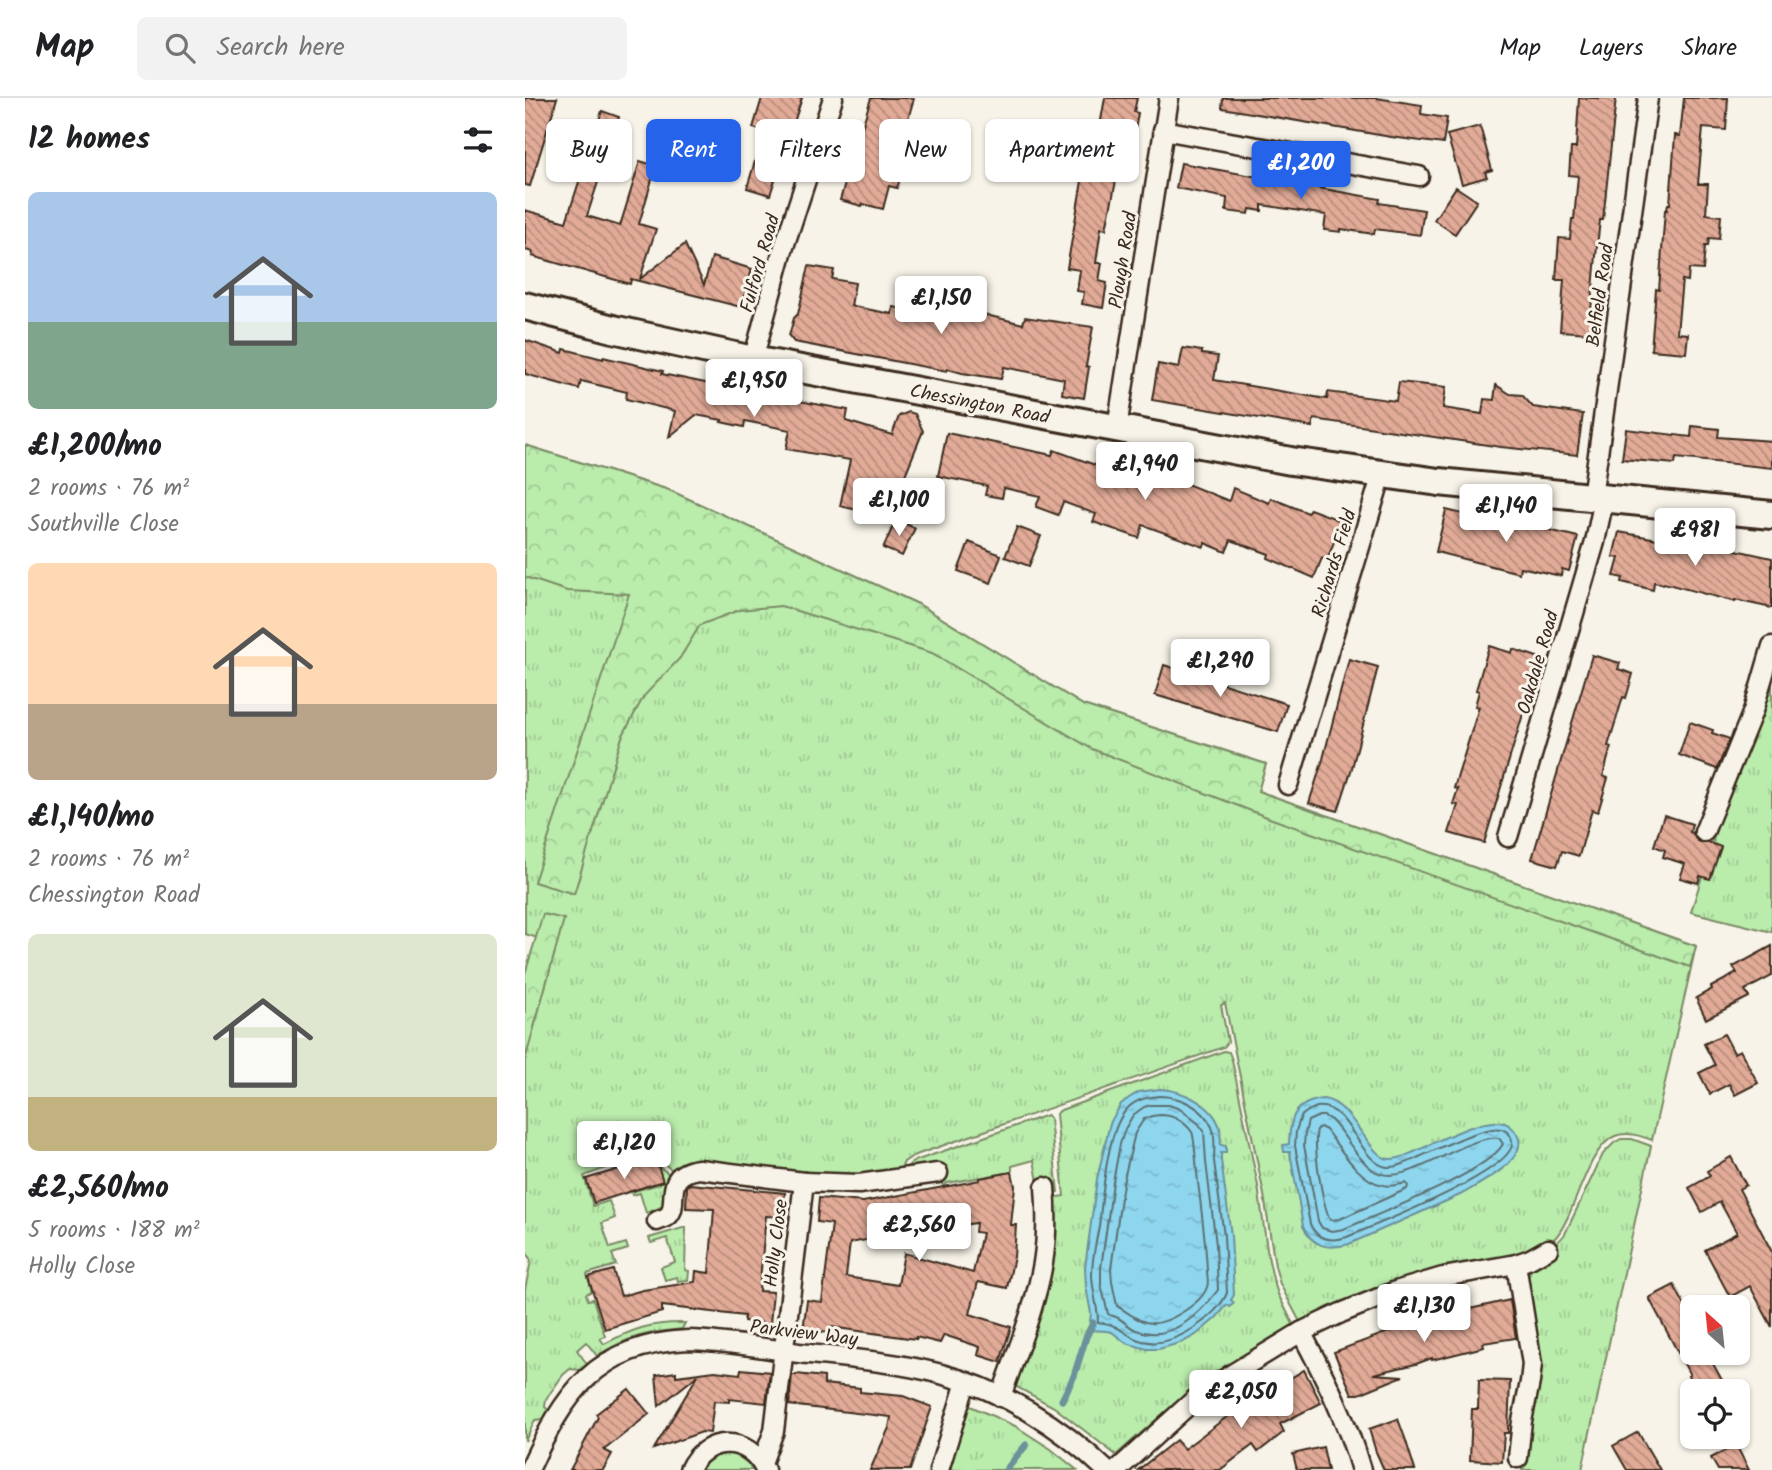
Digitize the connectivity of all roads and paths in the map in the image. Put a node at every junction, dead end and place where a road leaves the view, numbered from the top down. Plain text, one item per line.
1 (833, 98) edge
2 (1169, 98) edge
3 (1648, 98) edge
4 (1163, 130) junction
5 (1419, 176) dead end
6 (525, 306) edge
7 (753, 360) junction
8 (1117, 428) junction
9 (1382, 474) junction
10 (1598, 498) junction
11 (1772, 515) edge
12 (1772, 646) edge
13 (1287, 785) dead end
14 (1704, 832) dead end
15 (1508, 837) dead end
16 (938, 1173) dead end
17 (804, 1182) junction
18 (1045, 1187) dead end
19 (657, 1221) dead end
20 (1548, 1249) dead end
21 (1516, 1264) junction
22 (1301, 1332) junction
23 (783, 1351) junction
24 (966, 1382) junction
25 (1001, 1397) junction
26 (1518, 1458) dead end
27 (758, 1461) edge
28 (530, 1470) edge
29 (689, 1470) edge
30 (939, 1470) edge
31 (1105, 1470) edge
32 (1117, 1470) edge
33 (1361, 1470) edge

1 - 7 street, Fulford Road
2 - 4 street, Plough Road
3 - 10 street, Belfield Road
4 - 5 street
4 - 8 street, Plough Road
6 - 7 main road, Chessington Road
7 - 8 main road, Chessington Road
8 - 9 main road, Chessington Road
9 - 10 main road, Chessington Road
9 - 13 street, Richards Field
10 - 11 main road, Chessington Road
10 - 15 street, Oakdale Road
12 - 14 street
16 - 17 street, Holly Close
17 - 19 street, Holly Close
17 - 23 street, Holly Close
18 - 25 street
20 - 21 street
21 - 22 street
21 - 26 street
22 - 32 street
22 - 33 street
23 - 24 street, Parkview Way
23 - 27 street, Holly Close
23 - 28 street, Parkview Way
24 - 25 street, Parkview Way
24 - 30 street
25 - 31 street, Parkview Way
27 - 29 street

